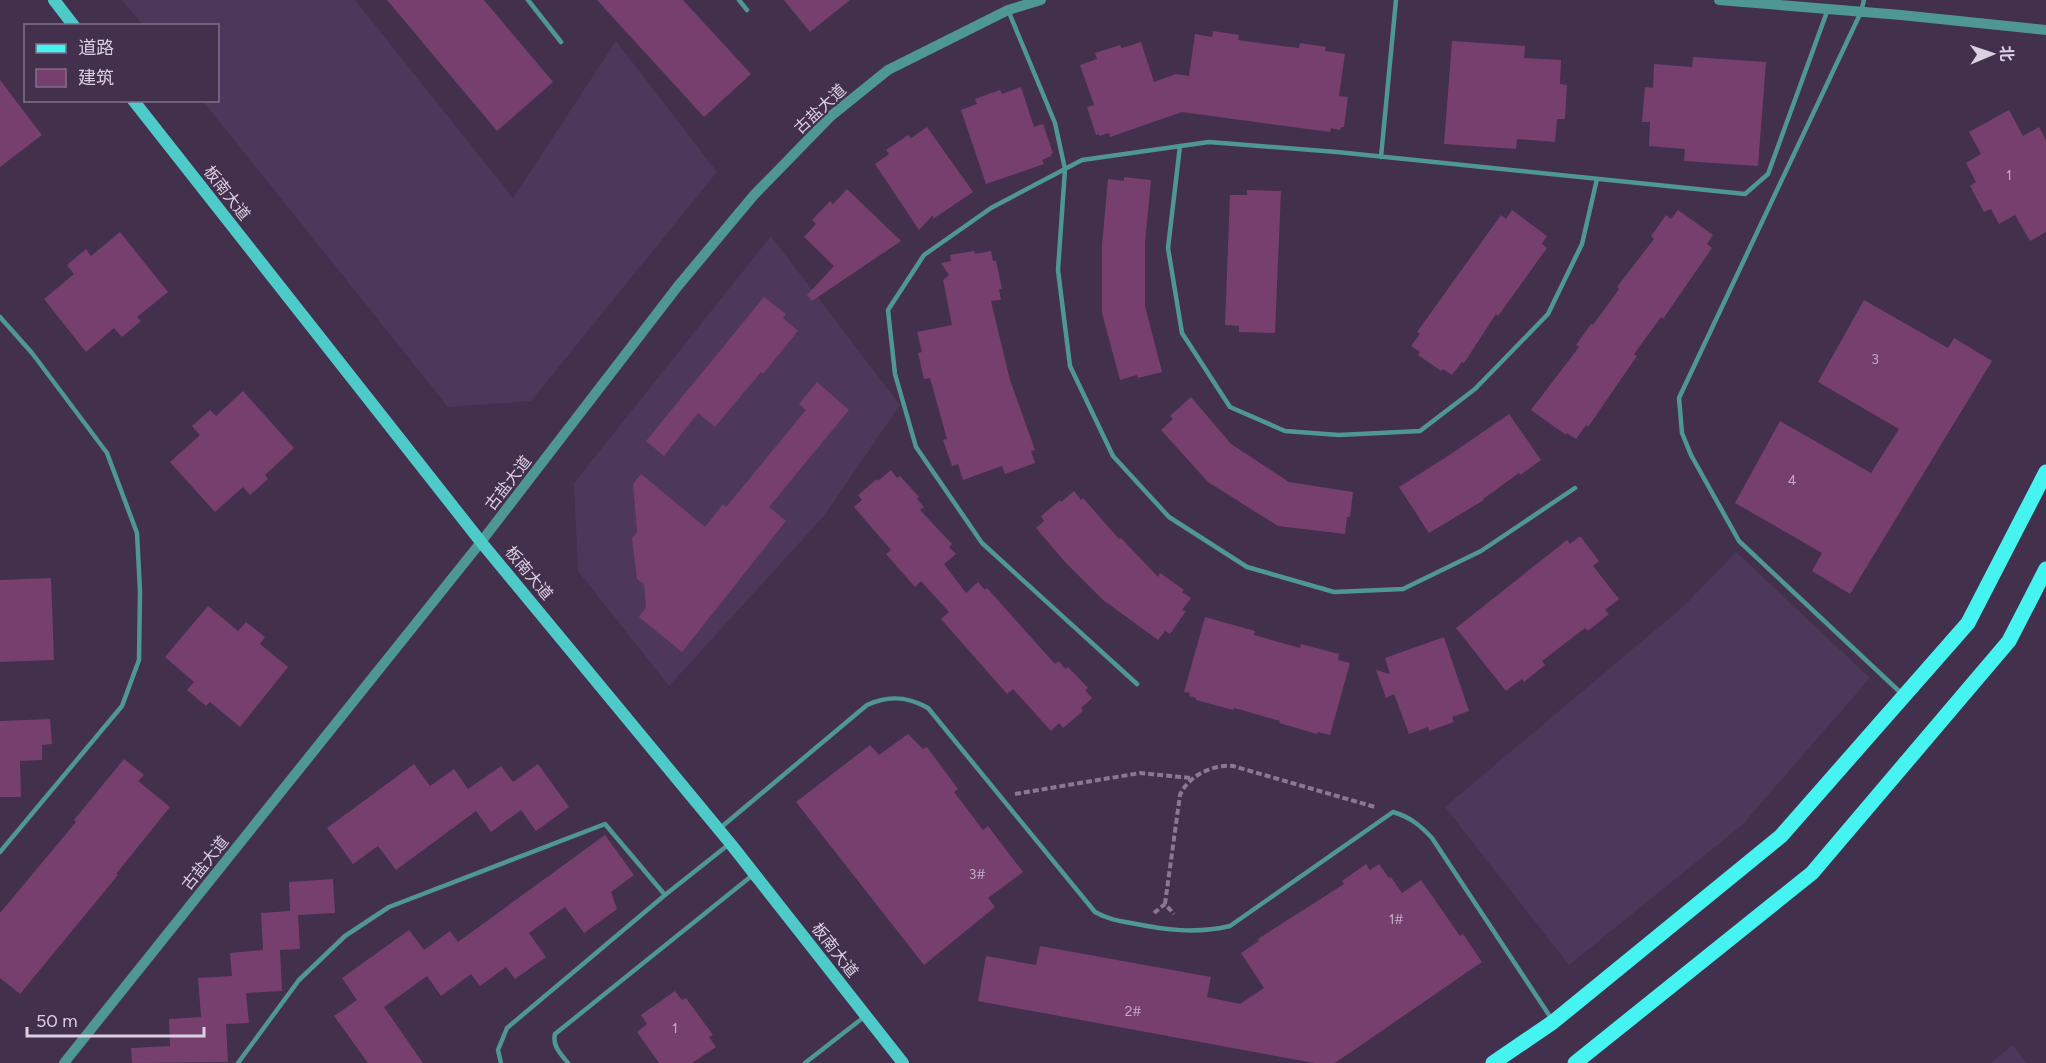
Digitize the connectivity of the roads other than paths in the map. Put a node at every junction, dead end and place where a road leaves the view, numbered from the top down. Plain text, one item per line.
1 (54, 0) edge
2 (528, 0) edge
3 (739, 0) edge
4 (1041, 0) edge
5 (1396, 0) edge
6 (1719, 0) edge
7 (1864, 0) edge
8 (1828, 9) junction
9 (747, 10) dead end
10 (1008, 10) junction
11 (1861, 12) junction
12 (72, 24) edge
13 (2046, 30) edge
14 (561, 42) dead end
15 (135, 102) edge
16 (1180, 146) junction
17 (1381, 157) junction
18 (1065, 169) junction
19 (1597, 179) junction
20 (0, 316) edge
21 (2046, 472) edge
22 (1575, 488) dead end
23 (481, 542) junction
24 (2046, 569) edge
25 (1137, 684) dead end
26 (1905, 696) junction
27 (719, 829) junction
28 (730, 843) junction
29 (0, 852) edge
30 (754, 874) junction
31 (665, 895) junction
32 (866, 1016) junction
33 (1553, 1022) junction
34 (64, 1063) edge
35 (238, 1063) edge
36 (501, 1063) edge
37 (568, 1063) edge
38 (805, 1063) edge
39 (903, 1063) edge
40 (1493, 1063) edge
41 (1575, 1063) edge

1 - 12 main road
2 - 14 lane
3 - 9 lane
4 - 10 street, 古盐大道
5 - 17 lane
6 - 8 street
7 - 11 lane
8 - 11 street
8 - 19 lane
10 - 18 lane
10 - 23 street, 古盐大道
11 - 13 street
11 - 26 lane
15 - 23 main road, 板南大道
16 - 17 lane
16 - 18 lane
16 - 19 lane
17 - 19 lane
18 - 22 lane
18 - 25 lane
20 - 29 lane
21 - 26 main road
23 - 27 main road, 板南大道
23 - 34 street, 古盐大道
24 - 41 main road
26 - 33 main road
27 - 28 main road, 板南大道
27 - 33 lane
28 - 30 main road, 板南大道
28 - 31 lane
30 - 32 main road, 板南大道
30 - 37 lane
31 - 35 lane
31 - 36 lane
32 - 38 lane
32 - 39 main road, 板南大道
33 - 40 main road

